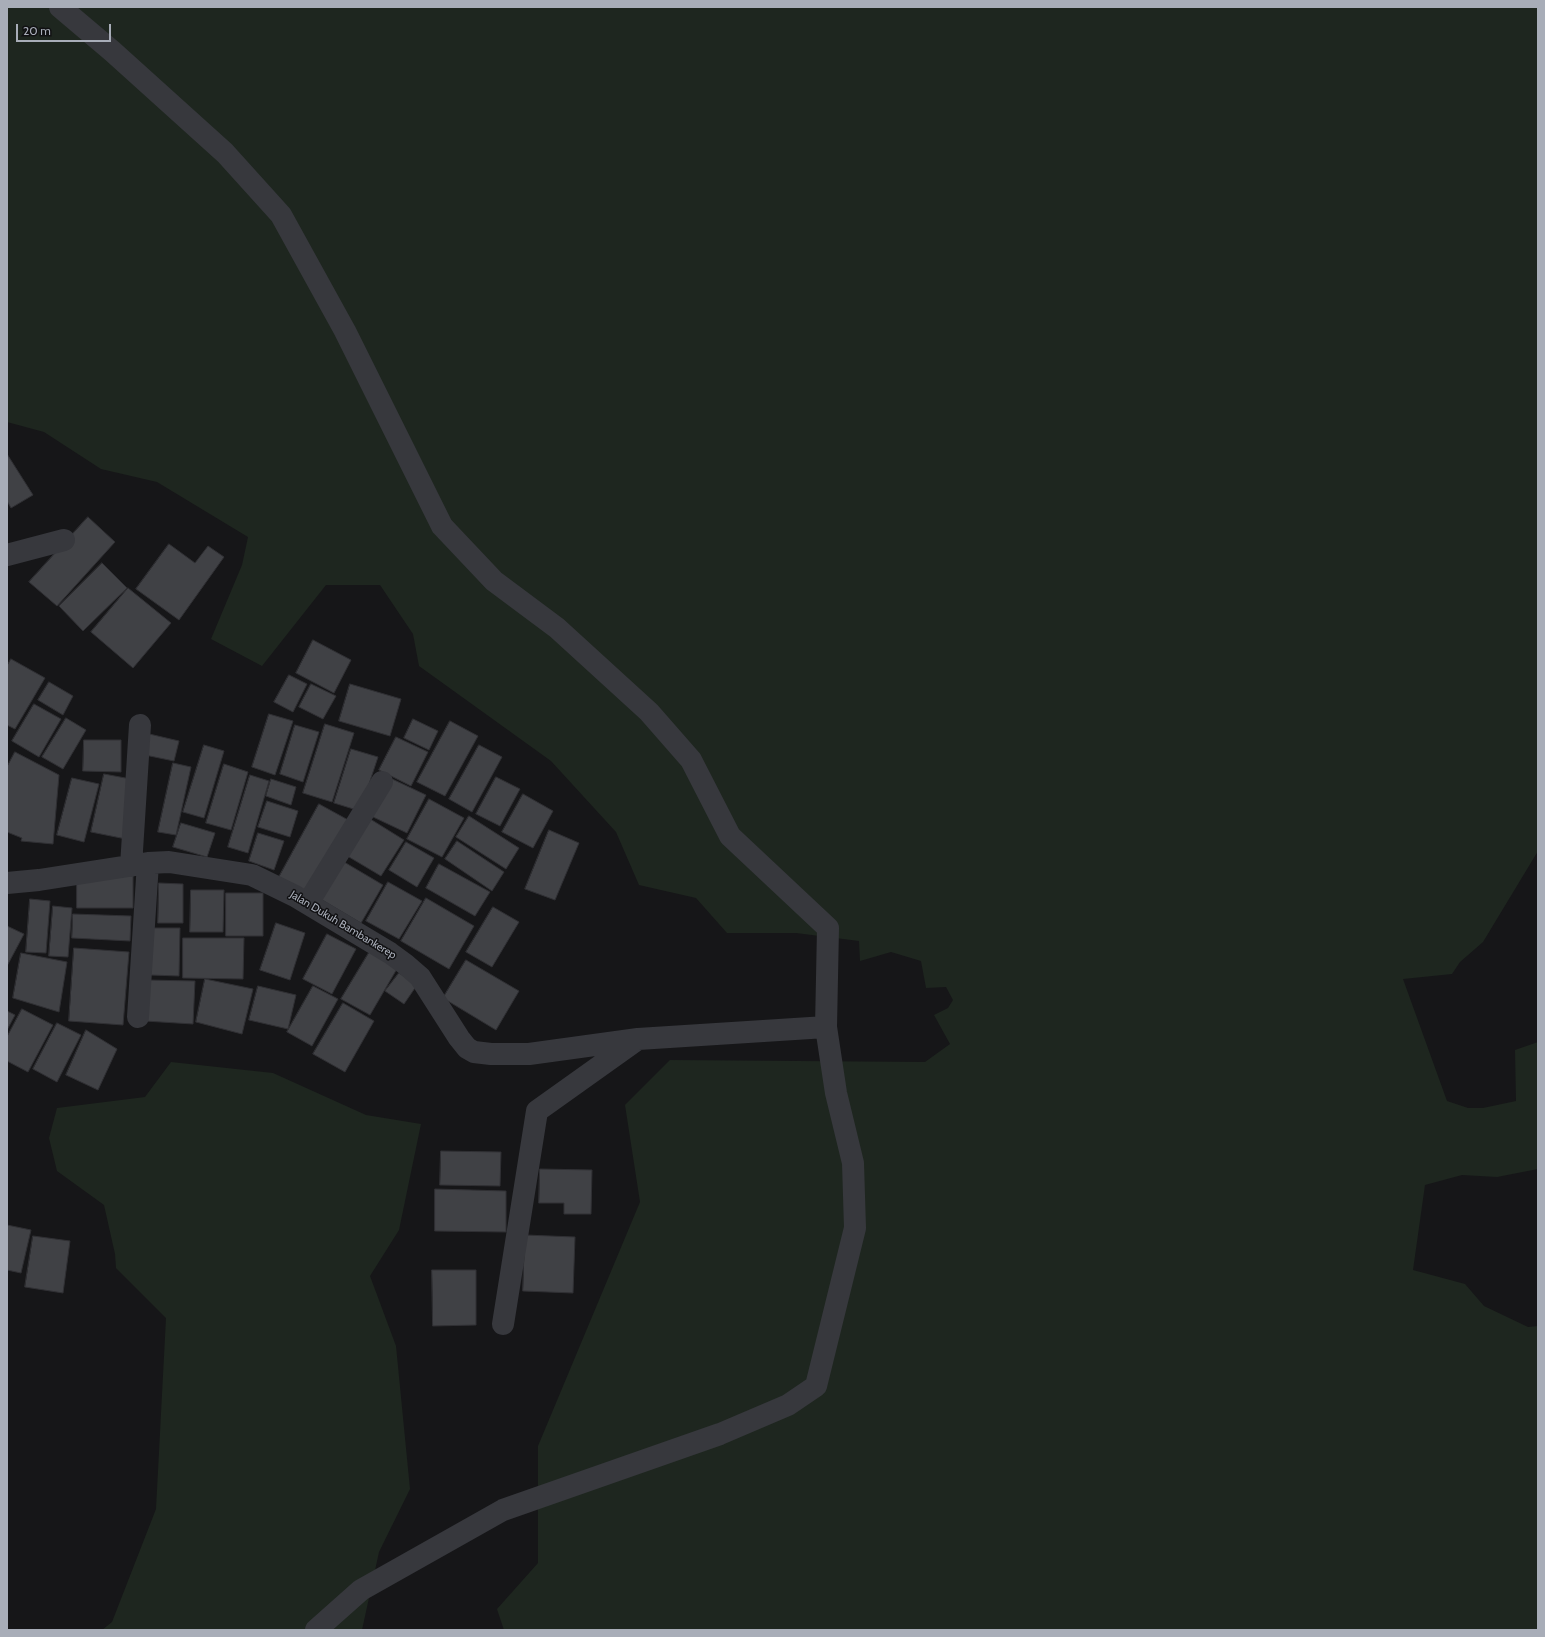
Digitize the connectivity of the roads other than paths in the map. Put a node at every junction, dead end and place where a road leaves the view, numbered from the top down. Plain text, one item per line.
1 (60, 7) edge
2 (64, 540) dead end
3 (7, 555) edge
4 (140, 725) dead end
5 (382, 782) dead end
6 (140, 865) junction
7 (7, 883) edge
8 (308, 903) junction
9 (138, 1017) dead end
10 (826, 1027) junction
11 (638, 1039) junction
12 (503, 1324) dead end
13 (316, 1630) edge

1 - 10 street
2 - 3 street
4 - 6 street
5 - 8 street
6 - 7 street, Jalan Dukuh Bambankerep
6 - 8 street, Jalan Dukuh Bambankerep
6 - 9 street
8 - 11 street, Jalan Dukuh Bambankerep
10 - 11 street, Jalan Dukuh Bambankerep
10 - 13 street
11 - 12 street

